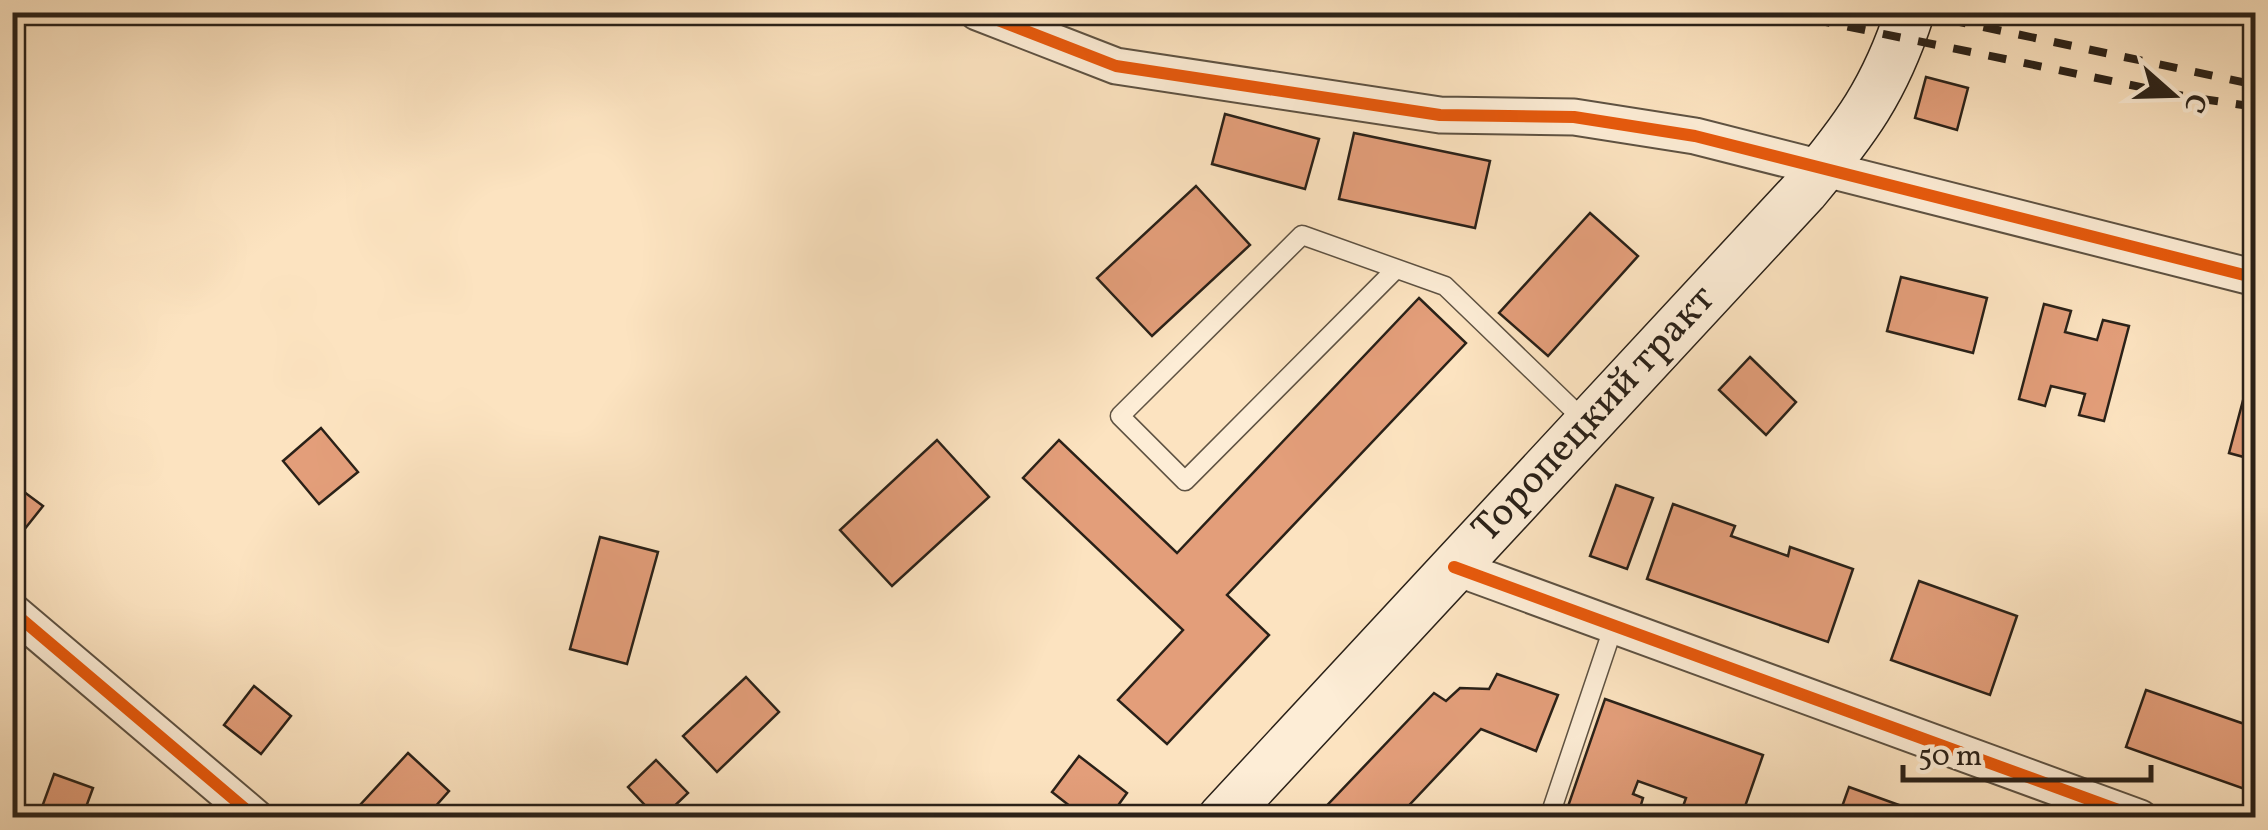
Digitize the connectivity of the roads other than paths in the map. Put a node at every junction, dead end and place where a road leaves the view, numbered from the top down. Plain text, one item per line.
1 (977, 12) edge
2 (1906, 25) edge
3 (1824, 168) junction
4 (1396, 268) junction
5 (2256, 278) edge
6 (1588, 423) junction
7 (1454, 567) junction
8 (12, 612) edge
9 (1614, 625) junction
10 (256, 818) edge
11 (1222, 818) edge
12 (1549, 818) edge
13 (2140, 818) edge

1 - 3 street
2 - 3 main road, Торопецкий тракт
3 - 5 street
3 - 6 main road, Торопецкий тракт
4 - 4 lane
4 - 6 lane
6 - 7 main road, Торопецкий тракт
7 - 9 street
7 - 11 main road, Торопецкий тракт
8 - 10 street
9 - 12 lane
9 - 13 street

